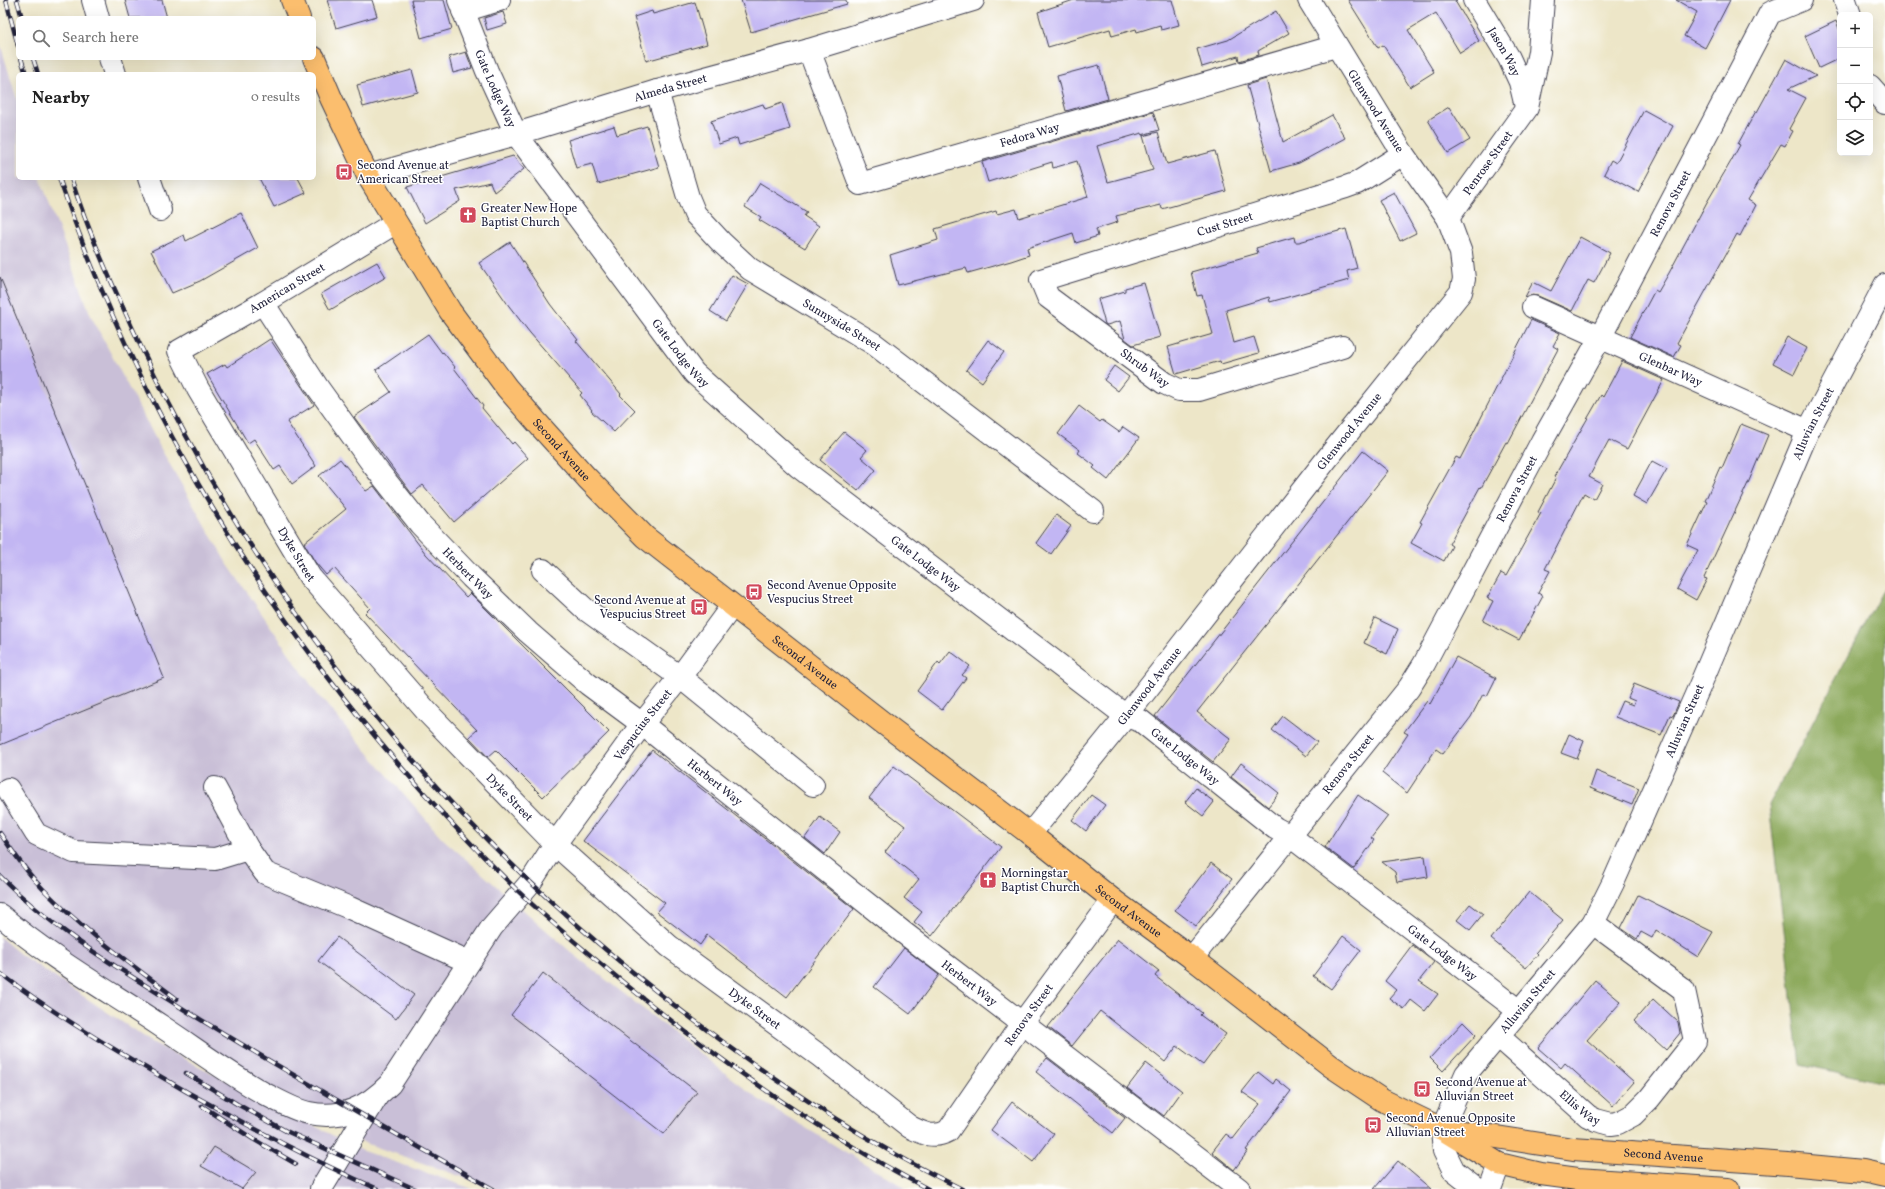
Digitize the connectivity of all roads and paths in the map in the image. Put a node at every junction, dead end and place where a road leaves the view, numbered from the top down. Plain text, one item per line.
1 (93, 0) edge
2 (292, 0) edge
3 (499, 0) edge
4 (973, 0) edge
5 (1309, 0) edge
6 (1474, 0) edge
7 (1543, 0) edge
8 (1801, 0) edge
9 (1845, 0) edge
10 (461, 5) edge
11 (1849, 12) edge
12 (97, 16) edge
13 (298, 16) edge
14 (1336, 46) junction
15 (809, 50) junction
16 (110, 60) edge
17 (315, 60) edge
18 (114, 72) edge
19 (1873, 89) edge
20 (658, 91) junction
21 (1885, 103) edge
22 (1527, 108) junction
23 (516, 134) junction
24 (1403, 154) junction
25 (368, 176) junction
26 (150, 180) edge
27 (160, 210) dead end
28 (1448, 218) junction
29 (395, 223) junction
30 (1041, 280) joint
31 (1885, 285) edge
32 (262, 303) junction
33 (1533, 306) dead end
34 (1601, 336) junction
35 (1342, 347) dead end
36 (179, 351) joint
37 (1808, 431) junction
38 (1093, 511) dead end
39 (543, 570) dead end
40 (732, 606) junction
41 (680, 677) junction
42 (1126, 716) junction
43 (642, 724) junction
44 (813, 785) dead end
45 (215, 788) dead end
46 (8, 789) dead end
47 (1030, 834) junction
48 (1290, 836) junction
49 (555, 844) junction
50 (248, 849) junction
51 (1113, 900) junction
52 (0, 915) edge
53 (1593, 923) junction
54 (1192, 958) junction
55 (469, 962) junction
56 (1519, 1011) junction
57 (1023, 1022) junction
58 (1498, 1036) junction
59 (377, 1097) junction
60 (1442, 1129) junction
61 (948, 1131) joint
62 (1499, 1164) junction
63 (1885, 1176) edge
64 (321, 1189) edge
65 (1239, 1189) edge
66 (1477, 1189) edge
67 (1490, 1189) edge
68 (1728, 1189) edge

1 - 12 street
2 - 13 main road
3 - 10 street
4 - 15 street, Almeda Street
5 - 14 street, Glenwood Avenue
6 - 22 street, Jason Way
7 - 22 street
8 - 34 street, Renova Street
9 - 11 street
10 - 23 street, Gate Lodge Way
14 - 15 street, Fedora Way
14 - 24 street, Glenwood Avenue
15 - 20 street, Almeda Street
16 - 18 street
17 - 25 main road, Second Avenue
19 - 21 street
20 - 23 street, Almeda Street
20 - 38 street, Sunnyside Street
22 - 28 street, Penrose Street
23 - 25 street, Almeda Street
23 - 42 street, Gate Lodge Way
24 - 28 street, Glenwood Avenue
24 - 30 street, Cust Street
25 - 29 main road, Second Avenue
26 - 27 street
28 - 42 street, Glenwood Avenue
29 - 32 street, American Street
29 - 40 main road, Second Avenue
30 - 35 street, Shrub Way
31 - 37 street, Alluvian Street
32 - 36 street, American Street
32 - 43 street, Herbert Way
33 - 34 street, Glenbar Way
34 - 37 street, Glenbar Way
34 - 48 street, Renova Street
36 - 49 street, Dyke Street
37 - 53 street, Alluvian Street
39 - 41 street
40 - 41 street, Vespucius Street
40 - 47 main road, Second Avenue
41 - 43 street, Vespucius Street
41 - 44 street
42 - 47 street, Glenwood Avenue
42 - 48 street, Gate Lodge Way
43 - 49 street, Vespucius Street
43 - 57 street, Herbert Way
45 - 50 street
46 - 50 street
47 - 51 main road, Second Avenue
48 - 54 street, Renova Street
48 - 56 street, Gate Lodge Way
49 - 55 street, Vespucius Street
49 - 61 street, Dyke Street
50 - 55 street
51 - 54 main road, Second Avenue
51 - 57 street, Renova Street
52 - 59 street
53 - 56 street, Alluvian Street
53 - 58 street, Ellis Way
54 - 60 main road, Second Avenue
55 - 59 street, Vespucius Street
56 - 58 street, Alluvian Street
57 - 61 street, Renova Street
57 - 65 street, Herbert Way
58 - 60 street, Alluvian Street
59 - 64 street
60 - 62 main road, Second Avenue
60 - 63 main road, Second Avenue
60 - 66 street
62 - 67 street
62 - 68 main road, Second Avenue

